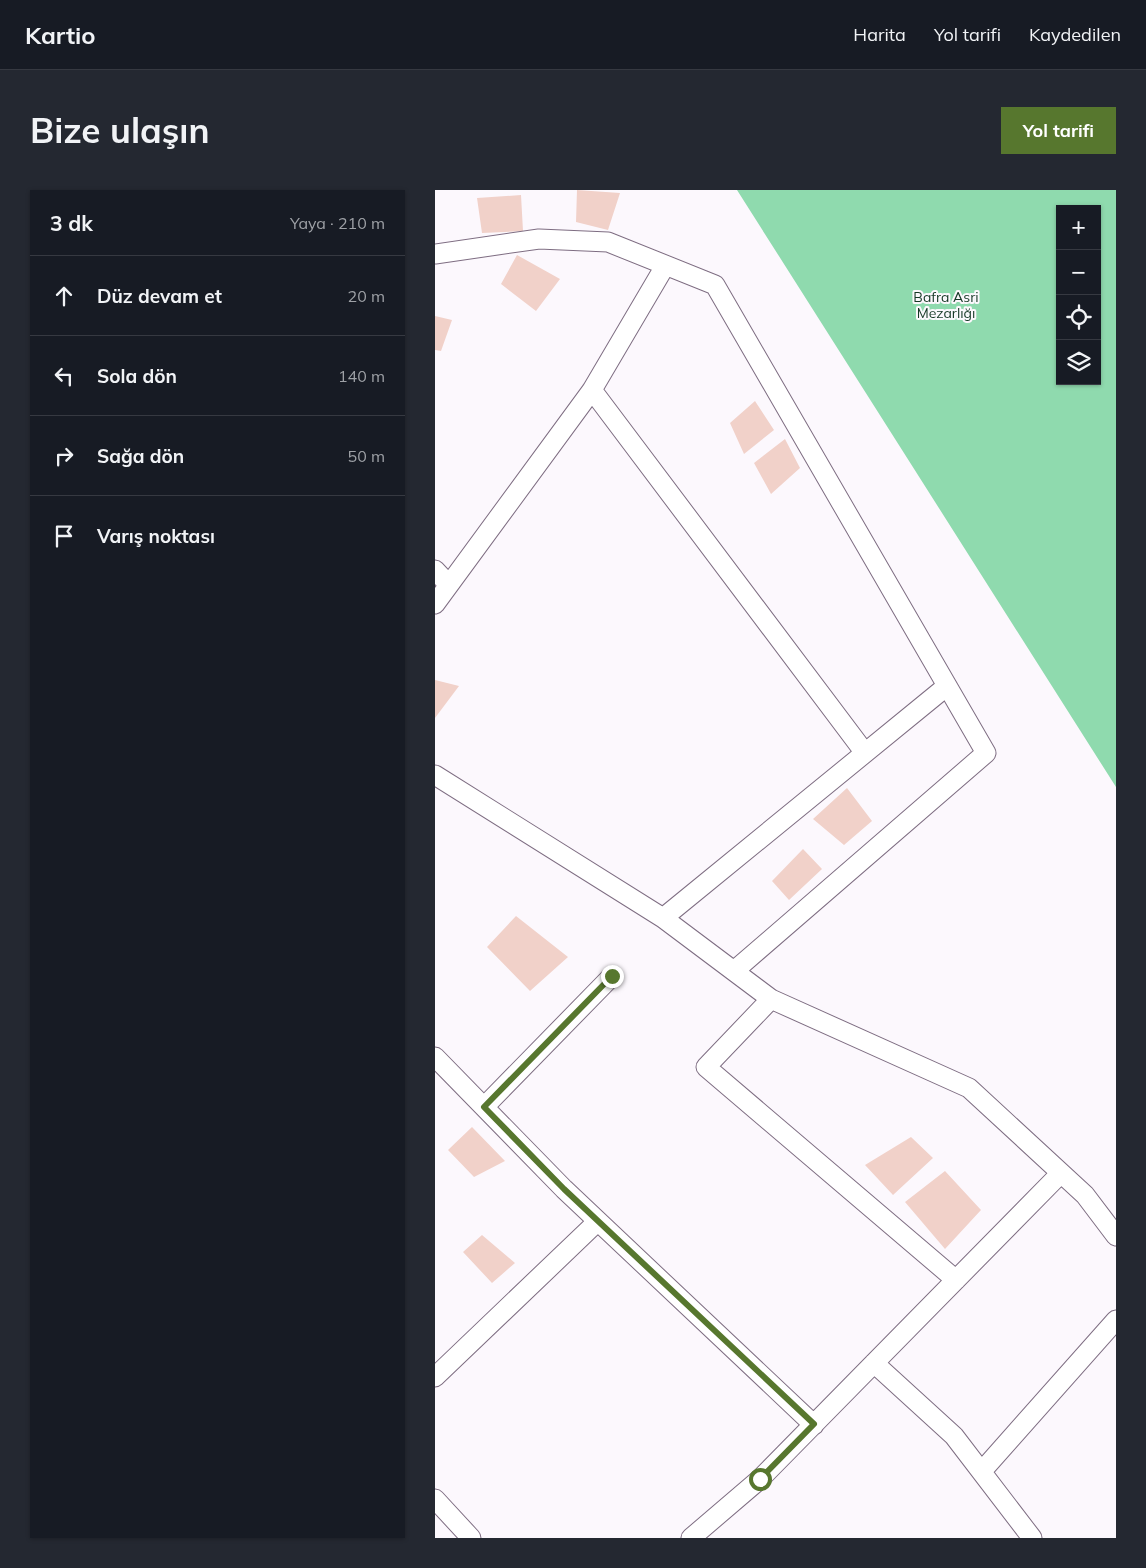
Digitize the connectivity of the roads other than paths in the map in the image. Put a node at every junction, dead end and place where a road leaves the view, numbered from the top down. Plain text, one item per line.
1 (435, 254) edge
2 (665, 266) junction
3 (591, 390) junction
4 (435, 570) edge
5 (449, 585) junction
6 (435, 604) edge
7 (947, 686) junction
8 (865, 752) junction
9 (435, 775) edge
10 (663, 918) junction
11 (734, 971) junction
12 (612, 976) dead end
13 (771, 999) junction
14 (435, 1057) edge
15 (484, 1107) junction
16 (1061, 1173) junction
17 (598, 1221) junction
18 (1116, 1236) edge
19 (956, 1280) junction
20 (1116, 1320) edge
21 (874, 1363) junction
22 (435, 1377) edge
23 (814, 1424) junction
24 (983, 1471) junction
25 (435, 1499) edge
26 (471, 1538) edge
27 (691, 1538) edge
28 (1032, 1538) edge

1 - 2 street
2 - 3 street
2 - 7 street
3 - 5 street
3 - 8 street
4 - 5 street
5 - 6 street
7 - 8 street
7 - 11 street
8 - 10 street
9 - 10 street
10 - 11 street
11 - 13 street
12 - 15 street
13 - 16 street
13 - 19 street
14 - 15 street
15 - 17 street
16 - 18 street
16 - 19 street
17 - 22 street
17 - 23 street
19 - 21 street
20 - 24 street
21 - 23 street
21 - 24 street
23 - 27 street
24 - 28 street
25 - 26 street

